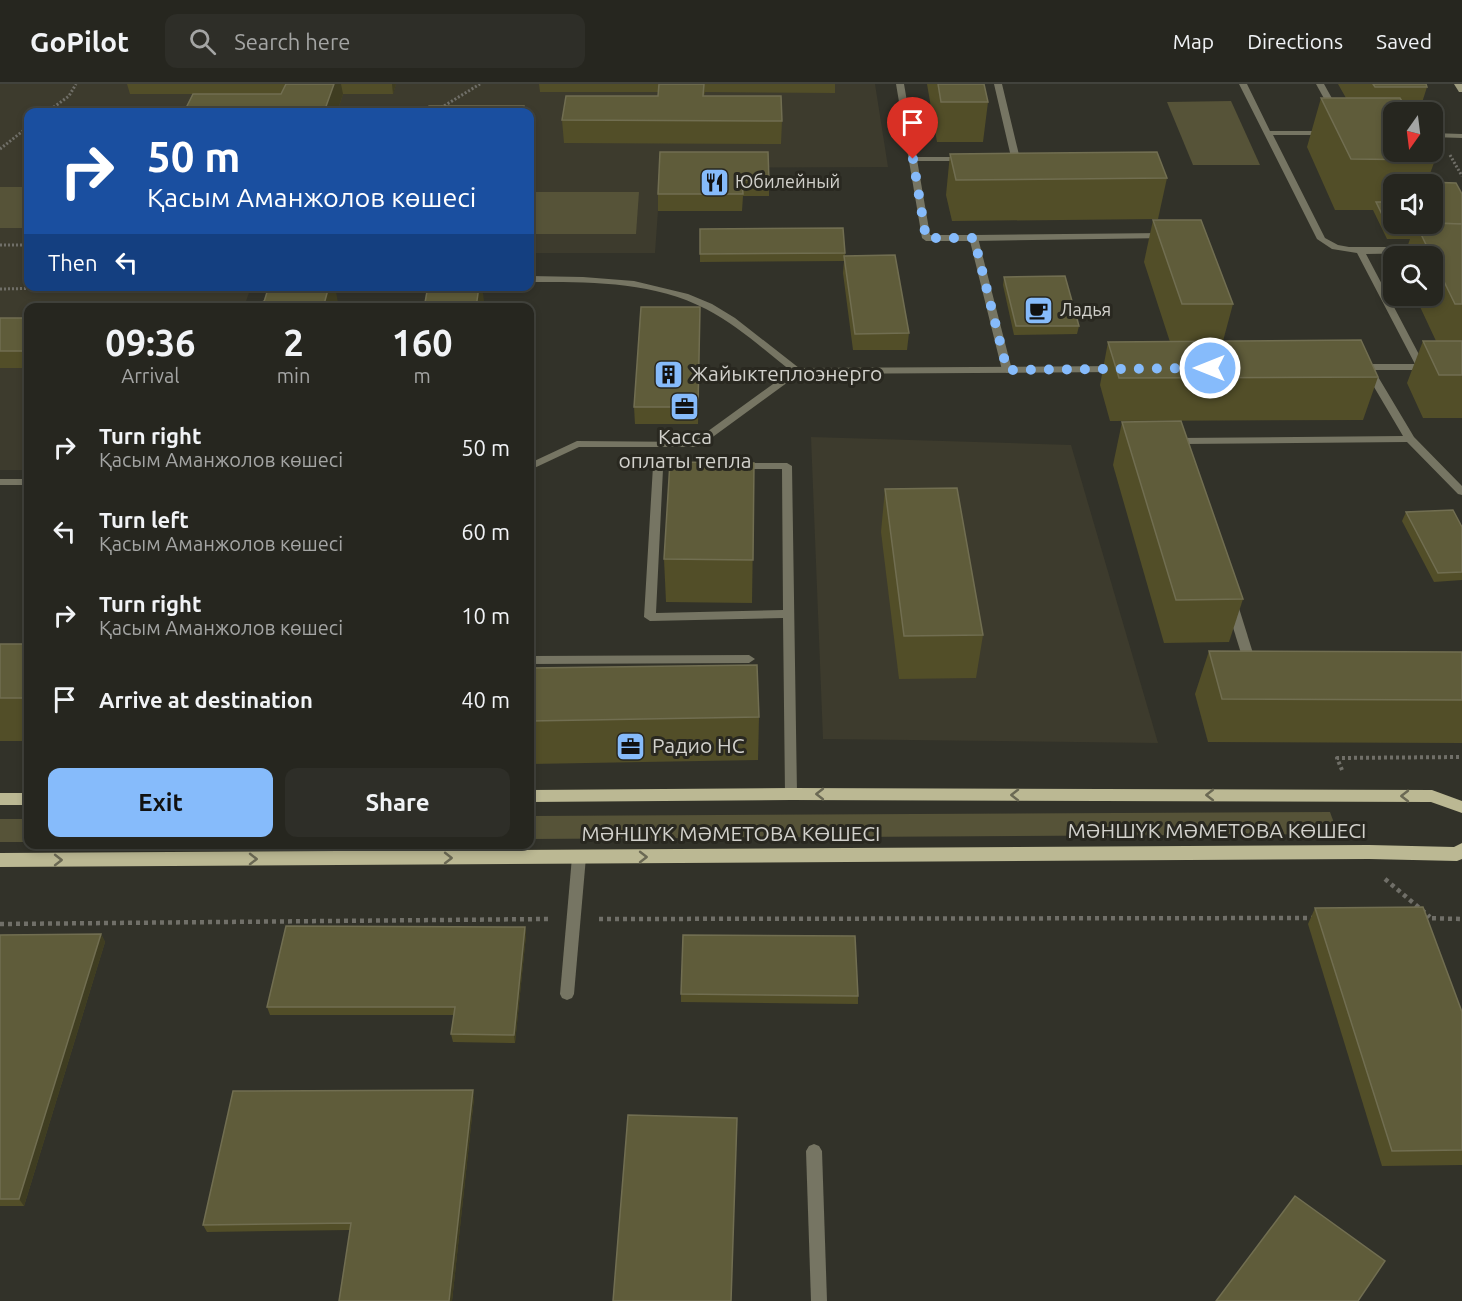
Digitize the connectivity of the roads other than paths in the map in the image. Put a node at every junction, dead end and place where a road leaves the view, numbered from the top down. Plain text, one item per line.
1 (900, 84) edge
2 (998, 84) edge
3 (1243, 84) edge
4 (1320, 84) edge
5 (1458, 84) edge
6 (1462, 90) edge
7 (1342, 123) edge
8 (1268, 133) junction
9 (1336, 133) edge
10 (1443, 135) edge
11 (1462, 136) edge
12 (913, 159) junction
13 (970, 159) edge
14 (993, 159) edge
15 (1165, 236) edge
16 (974, 238) junction
17 (1360, 250) junction
18 (1383, 250) edge
19 (534, 279) edge
20 (291, 297) edge
21 (263, 303) edge
22 (1367, 367) junction
23 (1421, 367) junction
24 (1442, 367) edge
25 (1344, 368) edge
26 (1135, 369) edge
27 (1007, 370) junction
28 (796, 371) junction
29 (1410, 439) junction
30 (1185, 462) edge
31 (534, 465) edge
32 (693, 466) edge
33 (728, 466) edge
34 (0, 482) edge
35 (24, 482) edge
36 (1462, 492) edge
37 (1227, 593) edge
38 (790, 614) junction
39 (749, 659) dead end
40 (534, 660) edge
41 (1264, 669) edge
42 (791, 794) junction
43 (534, 795) edge
44 (0, 799) edge
45 (24, 799) edge
46 (1462, 807) edge
47 (1462, 850) edge
48 (579, 857) junction
49 (0, 860) edge
50 (567, 994) dead end
51 (814, 1151) dead end
52 (819, 1301) edge

1 - 12 street
2 - 14 street
3 - 8 street
4 - 7 street
5 - 6 main road
8 - 9 street
8 - 17 street
10 - 11 street
12 - 13 street
12 - 16 street
15 - 16 street
16 - 27 street
17 - 18 street
17 - 23 street
19 - 28 street
20 - 21 street
22 - 23 street
22 - 25 street
22 - 29 street
23 - 24 street
26 - 27 street
27 - 28 street
28 - 31 street
29 - 30 street
29 - 36 street
32 - 38 street
33 - 38 street
34 - 35 street
37 - 41 street
38 - 42 street
39 - 40 street
42 - 43 main road, МӘНШҮК МӘМЕТОВА КӨШЕСІ
46 -> 42 main road, МӘНШҮК МӘМЕТОВА КӨШЕСІ
44 - 45 main road
48 -> 47 main road, МӘНШҮК МӘМЕТОВА КӨШЕСІ
49 -> 48 main road, МӘНШҮК МӘМЕТОВА КӨШЕСІ
48 - 50 street
51 - 52 street

